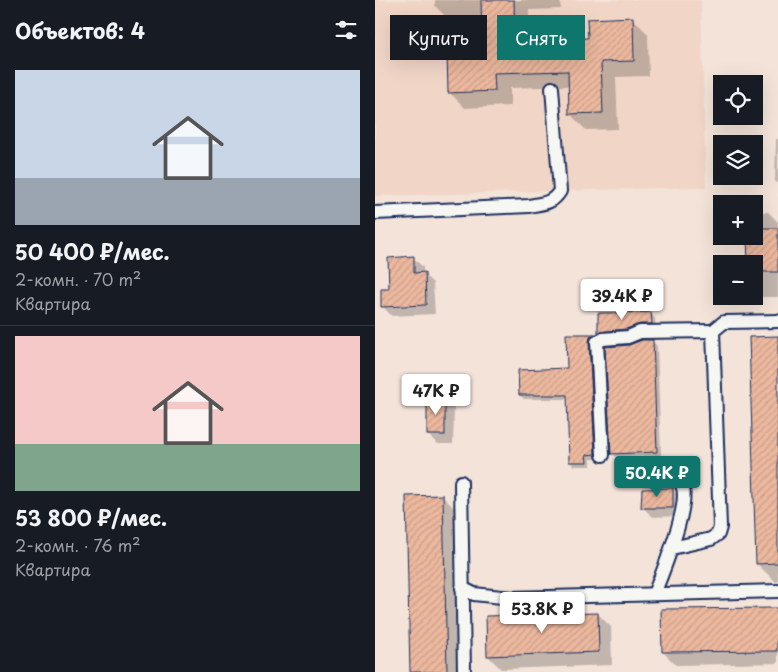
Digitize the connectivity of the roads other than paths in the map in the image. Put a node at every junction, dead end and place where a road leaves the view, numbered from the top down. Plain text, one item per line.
1 (552, 88) dead end
2 (375, 213) edge
3 (778, 321) edge
4 (713, 331) junction
5 (603, 455) dead end
6 (645, 478) dead end
7 (461, 482) dead end
8 (672, 548) junction
9 (462, 588) junction
10 (778, 591) edge
11 (654, 594) junction
12 (464, 672) edge

1 - 2 lane
3 - 4 lane
4 - 5 lane
4 - 8 lane
6 - 8 lane
7 - 9 lane
8 - 11 lane
9 - 11 lane
9 - 12 lane
10 - 11 lane

